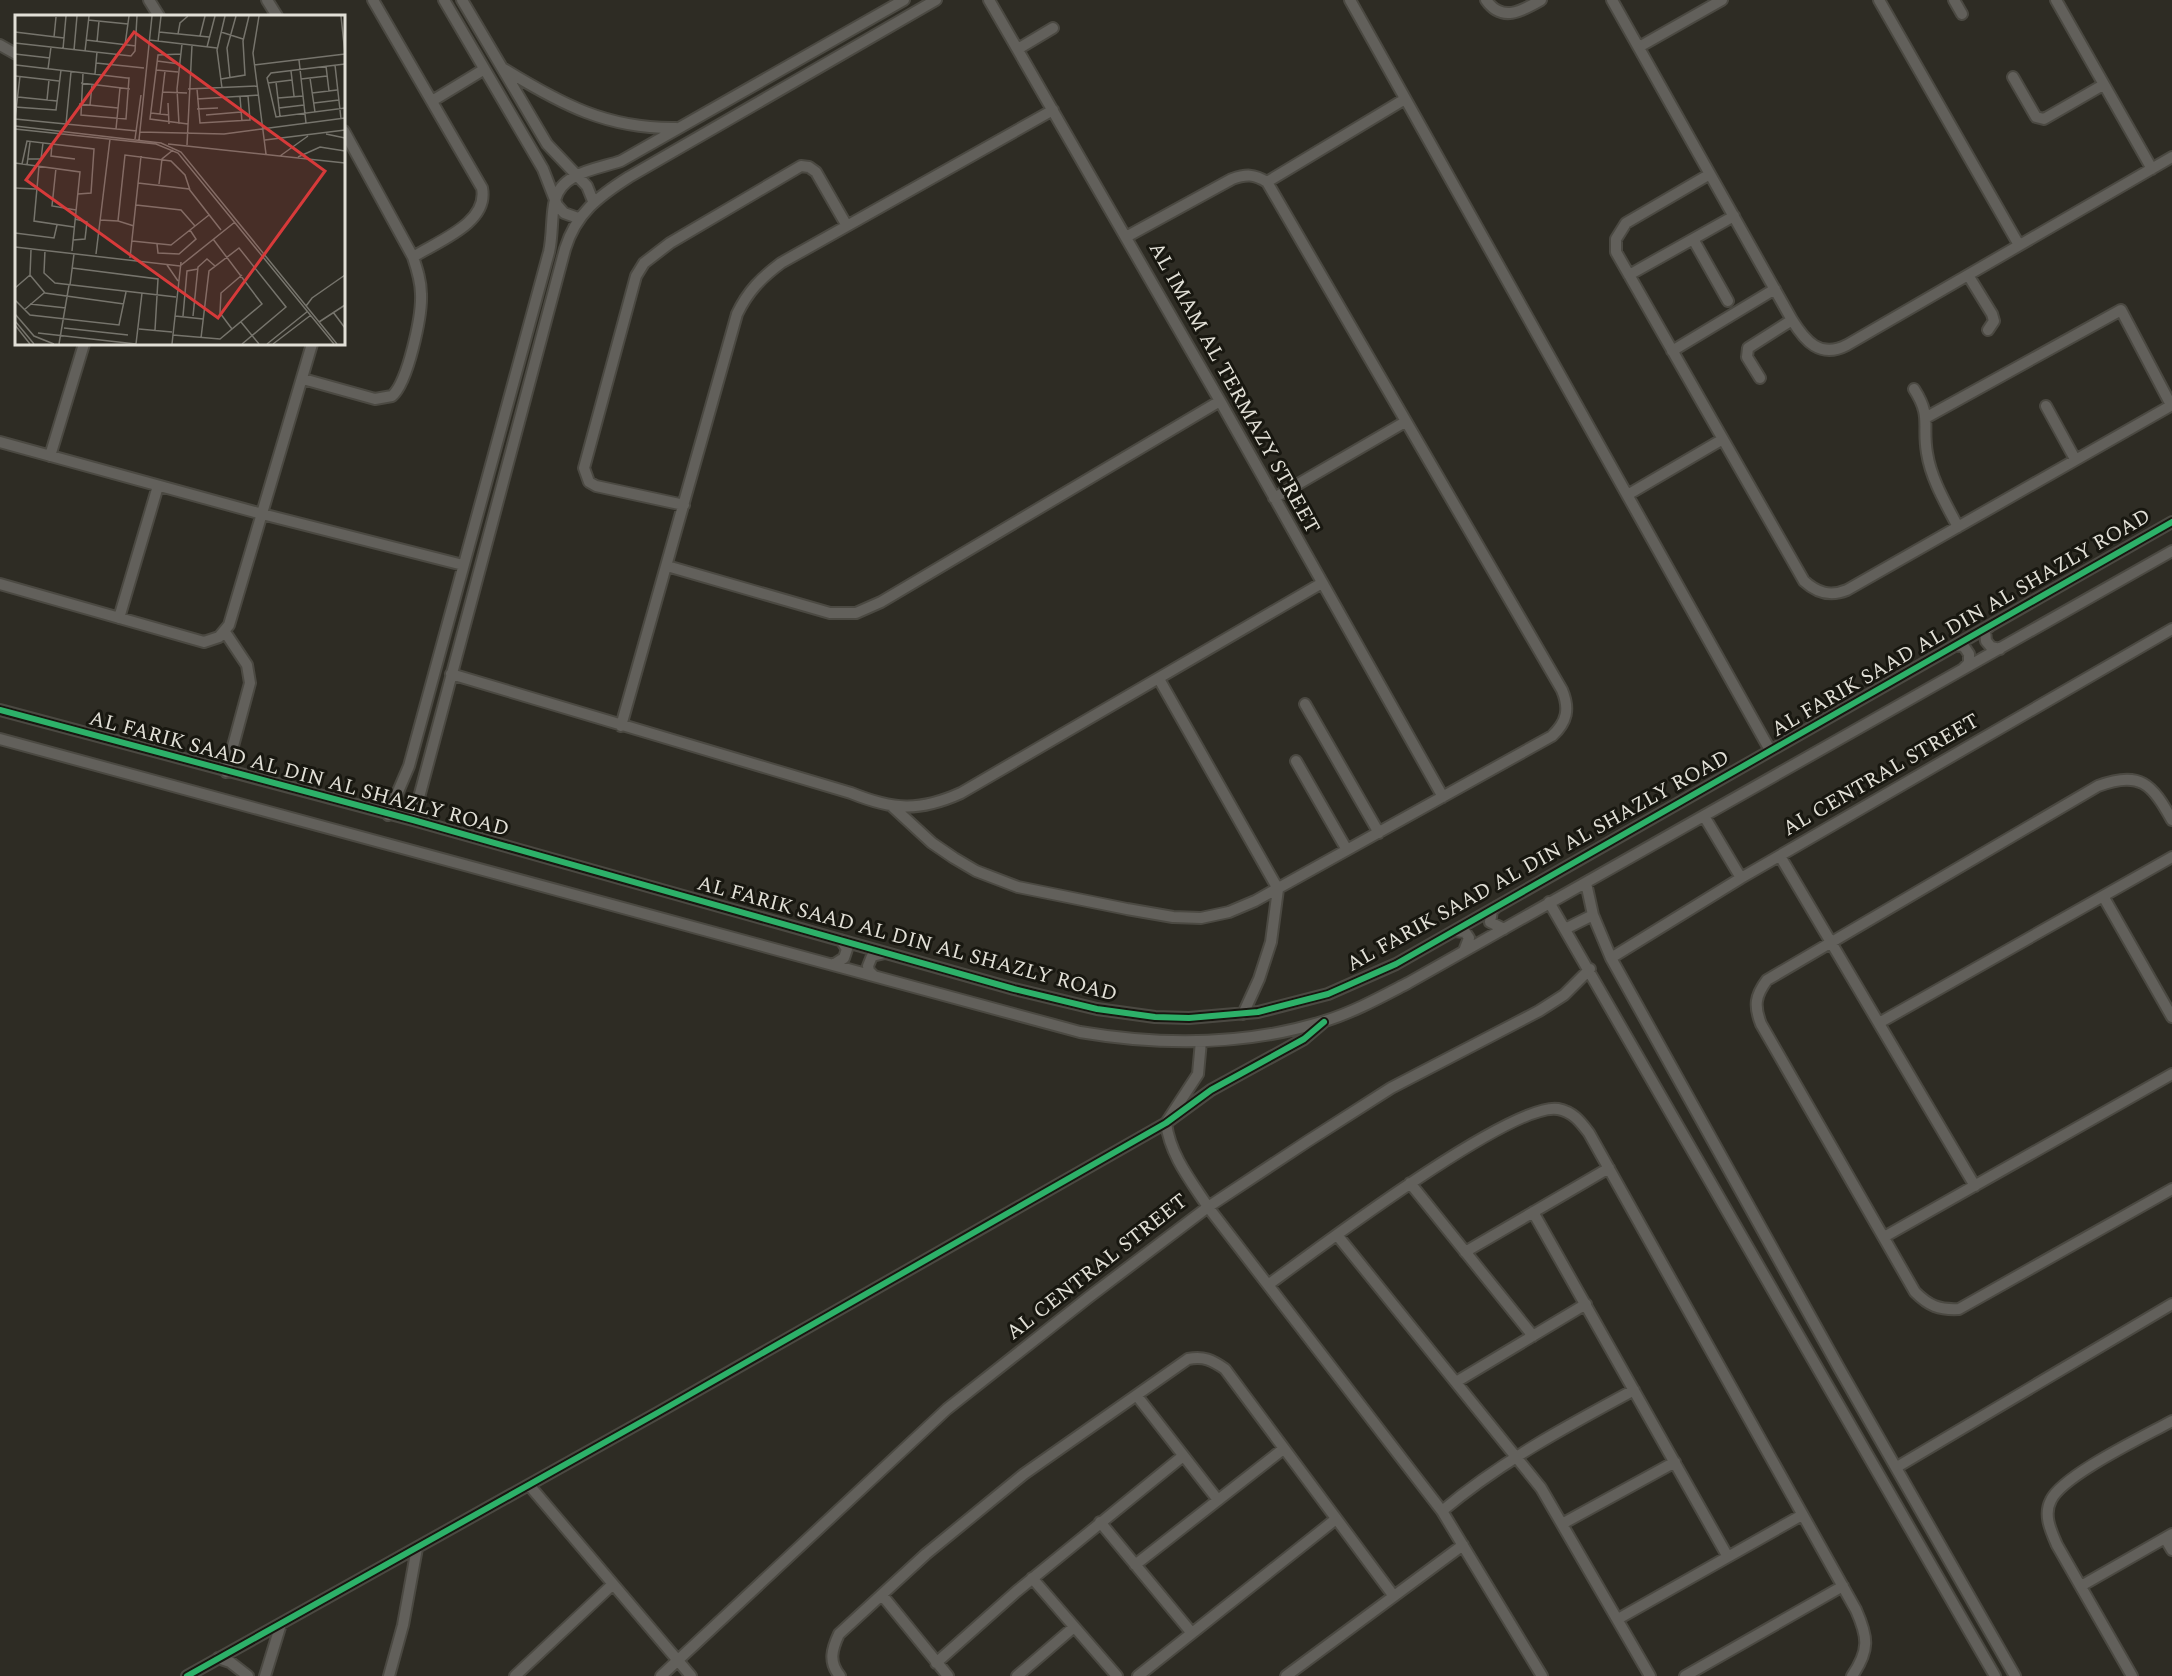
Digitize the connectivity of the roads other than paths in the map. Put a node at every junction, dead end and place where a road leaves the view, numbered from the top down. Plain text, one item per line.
1 (150, 0) edge
2 (267, 0) edge
3 (373, 0) edge
4 (444, 0) edge
5 (462, 0) edge
6 (904, 0) edge
7 (936, 0) edge
8 (989, 0) edge
9 (1350, 0) edge
10 (1486, 0) edge
11 (1541, 0) edge
12 (1612, 0) edge
13 (1722, 0) edge
14 (1879, 0) edge
15 (1954, 0) edge
16 (2056, 0) edge
17 (1962, 14) dead end
18 (158, 15) edge
19 (276, 15) edge
20 (1053, 28) dead end
21 (0, 45) edge
22 (1639, 48) junction
23 (1018, 49) junction
24 (15, 53) edge
25 (501, 67) junction
26 (483, 70) junction
27 (2013, 77) dead end
28 (2103, 85) junction
29 (1405, 99) junction
30 (432, 101) junction
31 (1053, 110) junction
32 (679, 128) junction
33 (345, 133) edge
34 (553, 151) junction
35 (2172, 157) edge
36 (621, 161) junction
37 (539, 162) junction
38 (2152, 168) junction
39 (1710, 174) junction
40 (576, 176) junction
41 (629, 177) junction
42 (1267, 182) junction
43 (555, 200) junction
44 (593, 201) junction
45 (1734, 216) junction
46 (578, 218) junction
47 (847, 226) junction
48 (1126, 237) junction
49 (1693, 239) junction
50 (551, 245) junction
51 (2019, 245) junction
52 (565, 249) junction
53 (413, 257) junction
54 (1629, 275) junction
55 (1968, 275) junction
56 (1775, 289) junction
57 (1728, 301) dead end
58 (1792, 320) junction
59 (1988, 330) dead end
60 (84, 345) edge
61 (312, 345) edge
62 (1672, 351) junction
63 (1760, 378) dead end
64 (303, 380) junction
65 (1914, 389) dead end
66 (1220, 401) junction
67 (2172, 405) edge
68 (2046, 406) dead end
69 (1927, 417) junction
70 (1405, 422) junction
71 (1723, 439) junction
72 (0, 442) edge
73 (50, 456) junction
74 (2075, 459) junction
75 (486, 480) junction
76 (501, 485) junction
77 (158, 486) junction
78 (1629, 494) junction
79 (1274, 498) junction
80 (481, 499) junction
81 (496, 502) junction
82 (684, 505) junction
83 (262, 514) junction
84 (2172, 522) edge
85 (1958, 527) junction
86 (2172, 551) edge
87 (463, 565) junction
88 (667, 566) junction
89 (1322, 583) junction
90 (0, 584) edge
91 (119, 618) junction
92 (448, 618) junction
93 (464, 621) junction
94 (1992, 624) junction
95 (2172, 629) edge
96 (225, 632) junction
97 (1951, 647) junction
98 (2000, 649) junction
99 (1961, 671) junction
100 (450, 674) junction
101 (1159, 679) junction
102 (1305, 704) dead end
103 (0, 710) edge
104 (621, 726) junction
105 (0, 739) edge
106 (1770, 750) junction
107 (1296, 760) dead end
108 (409, 766) junction
109 (426, 770) junction
110 (226, 772) junction
111 (1443, 797) junction
112 (893, 807) junction
113 (388, 815) junction
114 (1704, 816) junction
115 (413, 820) junction
116 (2172, 820) edge
117 (1379, 833) junction
118 (1347, 850) junction
119 (1780, 856) junction
120 (2172, 857) edge
121 (1742, 878) junction
122 (1586, 883) junction
123 (1278, 889) junction
124 (2103, 896) junction
125 (1549, 902) junction
126 (1496, 907) junction
127 (1593, 915) junction
128 (1504, 929) junction
129 (1565, 929) junction
130 (1454, 931) junction
131 (841, 940) junction
132 (1832, 942) junction
133 (885, 953) junction
134 (1462, 953) junction
135 (1611, 958) junction
136 (833, 965) junction
137 (1590, 969) junction
138 (874, 976) junction
139 (1243, 1014) junction
140 (2172, 1017) edge
141 (1324, 1022) junction
142 (1879, 1023) junction
143 (1201, 1041) junction
144 (2172, 1074) edge
145 (1166, 1123) junction
146 (1609, 1168) junction
147 (1410, 1183) junction
148 (1975, 1186) junction
149 (2172, 1189) edge
150 (1208, 1207) junction
151 (1533, 1212) junction
152 (1337, 1235) junction
153 (1884, 1237) junction
154 (1465, 1252) junction
155 (1268, 1285) junction
156 (2172, 1304) edge
157 (1586, 1305) junction
158 (1533, 1336) junction
159 (1456, 1382) junction
160 (1634, 1390) junction
161 (1137, 1396) junction
162 (2172, 1421) edge
163 (1282, 1450) junction
164 (1183, 1456) junction
165 (1516, 1457) junction
166 (1675, 1462) junction
167 (1897, 1467) junction
168 (529, 1485) junction
169 (1218, 1500) junction
170 (1442, 1510) junction
171 (1802, 1515) junction
172 (1336, 1518) junction
173 (1100, 1522) junction
174 (1562, 1524) junction
175 (2169, 1536) edge
176 (1463, 1545) junction
177 (417, 1548) junction
178 (2172, 1550) edge
179 (1728, 1557) junction
180 (1135, 1564) junction
181 (1032, 1578) junction
182 (612, 1585) junction
183 (1843, 1586) junction
184 (2081, 1586) junction
185 (882, 1595) junction
186 (1393, 1595) junction
187 (1618, 1619) junction
188 (281, 1624) junction
189 (1074, 1627) junction
190 (1191, 1632) junction
191 (218, 1658) junction
192 (676, 1662) junction
193 (936, 1662) junction
194 (187, 1676) edge
195 (248, 1676) edge
196 (265, 1676) edge
197 (389, 1676) edge
198 (515, 1676) edge
199 (661, 1676) edge
200 (691, 1676) edge
201 (840, 1676) edge
202 (948, 1676) edge
203 (1017, 1676) edge
204 (1117, 1676) edge
205 (1138, 1676) edge
206 (1287, 1676) edge
207 (1542, 1676) edge
208 (1650, 1676) edge
209 (1685, 1676) edge
210 (1852, 1676) edge
211 (1995, 1676) edge
212 (2015, 1676) edge
213 (2132, 1676) edge

1 - 18 street
2 - 19 street
3 - 30 street
4 - 26 street
5 - 25 street
6 - 32 street
7 - 41 street
8 - 23 street, AL IMAM AL TERMAZY STREET
9 - 29 street
10 - 11 street
12 - 22 street
13 - 22 street
14 - 51 street
15 - 17 street
16 - 28 street
20 - 23 street
21 - 24 street
22 - 39 street
23 - 31 street, AL IMAM AL TERMAZY STREET
25 - 32 street
25 - 34 street
26 - 30 street
26 - 37 street
27 - 28 street
28 - 38 street
29 - 42 street
29 - 78 street
30 - 53 street
31 - 47 street
31 - 48 street, AL IMAM AL TERMAZY STREET
32 - 36 street
33 - 53 street
34 - 37 street
34 - 40 street
35 - 38 street
36 - 40 street
36 - 41 street
37 - 43 street
38 - 51 street
39 - 45 street
39 - 54 street
40 - 43 street
40 - 44 street
41 - 44 street
42 - 48 street
42 - 70 street
43 - 46 street
43 - 50 street
44 - 46 street
45 - 49 street
45 - 56 street
46 - 52 street
47 - 82 street
47 - 82 street
48 - 66 street, AL IMAM AL TERMAZY STREET
49 - 54 street
49 - 57 street
50 - 52 street
50 - 75 street
51 - 55 street
52 - 76 street
53 - 64 street
54 - 62 street
55 - 58 street
55 - 59 street
56 - 58 street
56 - 62 street
58 - 63 street
60 - 73 street
61 - 64 street
62 - 71 street
64 - 83 street
65 - 69 street
66 - 79 street, AL IMAM AL TERMAZY STREET
66 - 88 street
67 - 69 street
67 - 74 street
68 - 74 street
69 - 85 street
70 - 79 street
70 - 111 street
71 - 78 street
71 - 85 street
72 - 73 street
73 - 77 street
74 - 85 street
75 - 76 street
75 - 80 street
76 - 81 street
77 - 83 street
77 - 91 street
78 - 106 street
79 - 89 street, AL IMAM AL TERMAZY STREET
80 - 81 street
80 - 87 street
81 - 93 street
82 - 88 street
83 - 87 street
83 - 96 street
84 - 94 street, AL FARIK SAAD AL DIN AL SHAZLY ROAD
86 - 98 street, AL FARIK SAAD AL DIN AL SHAZLY ROAD
87 - 92 street
88 - 104 street
89 - 101 street
89 - 111 street, AL IMAM AL TERMAZY STREET
90 - 91 street
91 - 96 street
92 - 93 street
92 - 108 street
93 - 100 street
94 - 97 street, AL FARIK SAAD AL DIN AL SHAZLY ROAD
94 - 98 street
95 - 119 street, AL CENTRAL STREET
96 - 110 street
97 - 99 street
97 - 106 street, AL FARIK SAAD AL DIN AL SHAZLY ROAD
98 - 99 street, AL FARIK SAAD AL DIN AL SHAZLY ROAD
99 - 114 street, AL FARIK SAAD AL DIN AL SHAZLY ROAD
100 - 104 street
100 - 109 street
101 - 112 street
101 - 123 street
102 - 117 street
103 - 110 street, AL FARIK SAAD AL DIN AL SHAZLY ROAD
104 - 112 street
105 - 136 street, AL FARIK SAAD AL DIN AL SHAZLY ROAD
106 - 126 street, AL FARIK SAAD AL DIN AL SHAZLY ROAD
107 - 118 street
108 - 109 street
108 - 113 street
109 - 115 street
110 - 113 street, AL FARIK SAAD AL DIN AL SHAZLY ROAD
111 - 117 street
112 - 123 street
113 - 115 street, AL FARIK SAAD AL DIN AL SHAZLY ROAD
114 - 121 street
114 - 122 street, AL FARIK SAAD AL DIN AL SHAZLY ROAD
115 - 131 street, AL FARIK SAAD AL DIN AL SHAZLY ROAD
116 - 132 street
117 - 118 street
118 - 123 street
119 - 121 street, AL CENTRAL STREET
119 - 132 street
120 - 124 street
121 - 135 street, AL CENTRAL STREET
122 - 125 street, AL FARIK SAAD AL DIN AL SHAZLY ROAD
122 - 127 street
123 - 139 street
124 - 140 street
124 - 142 street
125 - 128 street, AL FARIK SAAD AL DIN AL SHAZLY ROAD
125 - 129 street
126 - 128 street
126 - 130 street, AL FARIK SAAD AL DIN AL SHAZLY ROAD
127 - 129 street
127 - 135 street
128 - 134 street, AL FARIK SAAD AL DIN AL SHAZLY ROAD
129 - 137 street
130 - 134 street
130 - 139 street, AL FARIK SAAD AL DIN AL SHAZLY ROAD
131 - 133 street, AL FARIK SAAD AL DIN AL SHAZLY ROAD
131 - 136 street
132 - 142 street
132 - 153 street
133 - 138 street
133 - 139 street, AL FARIK SAAD AL DIN AL SHAZLY ROAD
134 - 141 street, AL FARIK SAAD AL DIN AL SHAZLY ROAD
135 - 167 street
136 - 138 street, AL FARIK SAAD AL DIN AL SHAZLY ROAD
137 - 150 street, AL CENTRAL STREET
137 - 211 street
138 - 143 street, AL FARIK SAAD AL DIN AL SHAZLY ROAD
141 - 143 street, AL FARIK SAAD AL DIN AL SHAZLY ROAD
141 - 145 street
142 - 148 street
143 - 145 street
144 - 148 street
145 - 150 street
145 - 168 street
146 - 147 street
146 - 151 street
146 - 171 street
147 - 152 street
147 - 154 street
148 - 153 street
149 - 153 street
150 - 155 street
150 - 192 street, AL CENTRAL STREET
151 - 154 street
151 - 157 street
152 - 155 street
152 - 159 street
154 - 158 street
155 - 170 street
156 - 167 street
157 - 158 street
157 - 160 street
158 - 159 street
159 - 165 street
160 - 165 street
160 - 166 street
161 - 163 street
161 - 164 street
161 - 185 street
162 - 184 street
163 - 169 street
163 - 172 street
164 - 169 street
164 - 173 street
165 - 170 street
165 - 174 street
166 - 174 street
166 - 179 street
167 - 212 street
168 - 177 street
168 - 182 street
169 - 180 street
170 - 176 street
171 - 179 street
171 - 183 street
172 - 186 street
172 - 190 street
173 - 180 street
173 - 181 street
174 - 187 street
175 - 178 street
175 - 184 street
176 - 186 street
176 - 207 street
177 - 188 street
177 - 197 street
179 - 187 street
180 - 190 street
181 - 189 street
181 - 193 street
182 - 192 street
182 - 198 street
183 - 209 street
183 - 210 street
184 - 213 street
185 - 193 street
185 - 201 street
186 - 206 street
187 - 208 street
188 - 191 street
188 - 196 street
189 - 203 street
189 - 204 street
190 - 205 street
191 - 194 street
191 - 195 street
192 - 199 street, AL CENTRAL STREET
192 - 200 street
193 - 202 street

